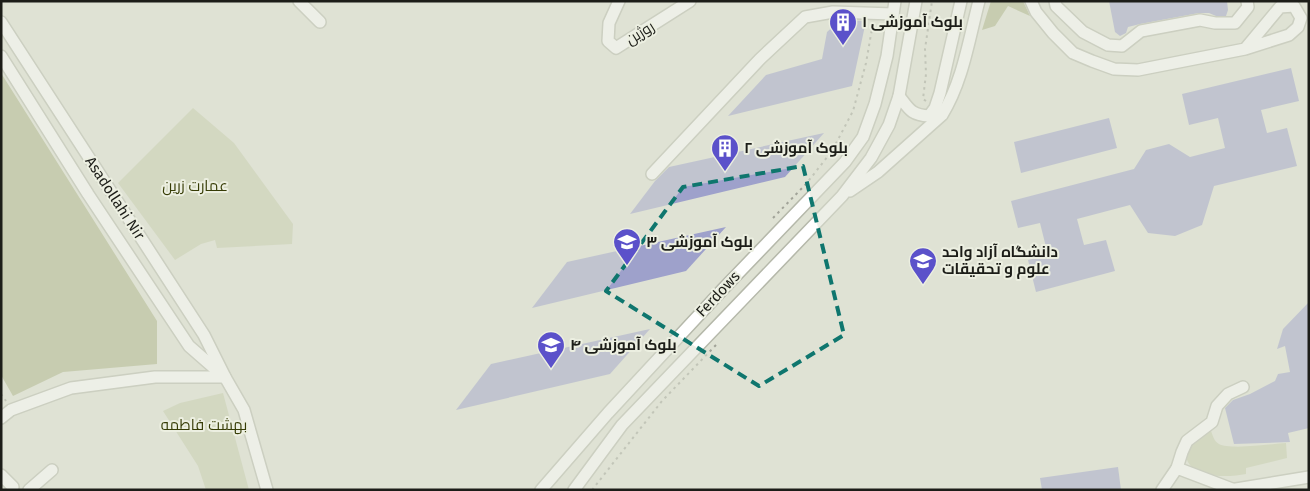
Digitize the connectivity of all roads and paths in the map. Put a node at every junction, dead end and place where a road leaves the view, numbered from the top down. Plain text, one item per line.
1 (299, 1) edge
2 (619, 1) edge
3 (690, 1) edge
4 (894, 1) edge
5 (916, 1) edge
6 (932, 1) edge
7 (961, 1) edge
8 (979, 1) edge
9 (1031, 1) edge
10 (1055, 1) edge
11 (1247, 1) edge
12 (875, 13) junction
13 (893, 14) junction
14 (1, 22) edge
15 (320, 22) dead end
16 (1245, 48) junction
17 (1, 56) edge
18 (899, 96) junction
19 (927, 102) dead end
20 (652, 174) dead end
21 (842, 196) junction
22 (772, 218) dead end
23 (225, 377) junction
24 (1243, 387) dead end
25 (1, 418) edge
26 (1177, 468) junction
27 (52, 470) dead end
28 (1, 474) edge
29 (1309, 477) edge
30 (13, 487) dead end
31 (29, 490) edge
32 (267, 490) edge
33 (541, 490) edge
34 (574, 490) edge
35 (1162, 490) edge
36 (1231, 490) edge

1 - 15 street
2 - 3 street, روژین
4 - 13 street, Ferdows
5 - 18 street, Ferdows
6 - 19 path
7 - 18 street
8 - 21 street
9 - 16 street
10 - 11 street
12 - 13 street
12 - 20 street
12 - 22 path
13 - 33 street, Ferdows
14 - 23 street, Asadollahi Nir
16 - 16 street
17 - 23 street, Asadollahi Nir
18 - 21 street, Ferdows
21 - 34 street, Ferdows
23 - 25 street
23 - 32 street, Asadollahi Nir
24 - 26 street
26 - 35 street
26 - 36 street
27 - 31 street
28 - 30 street
29 - 36 street

